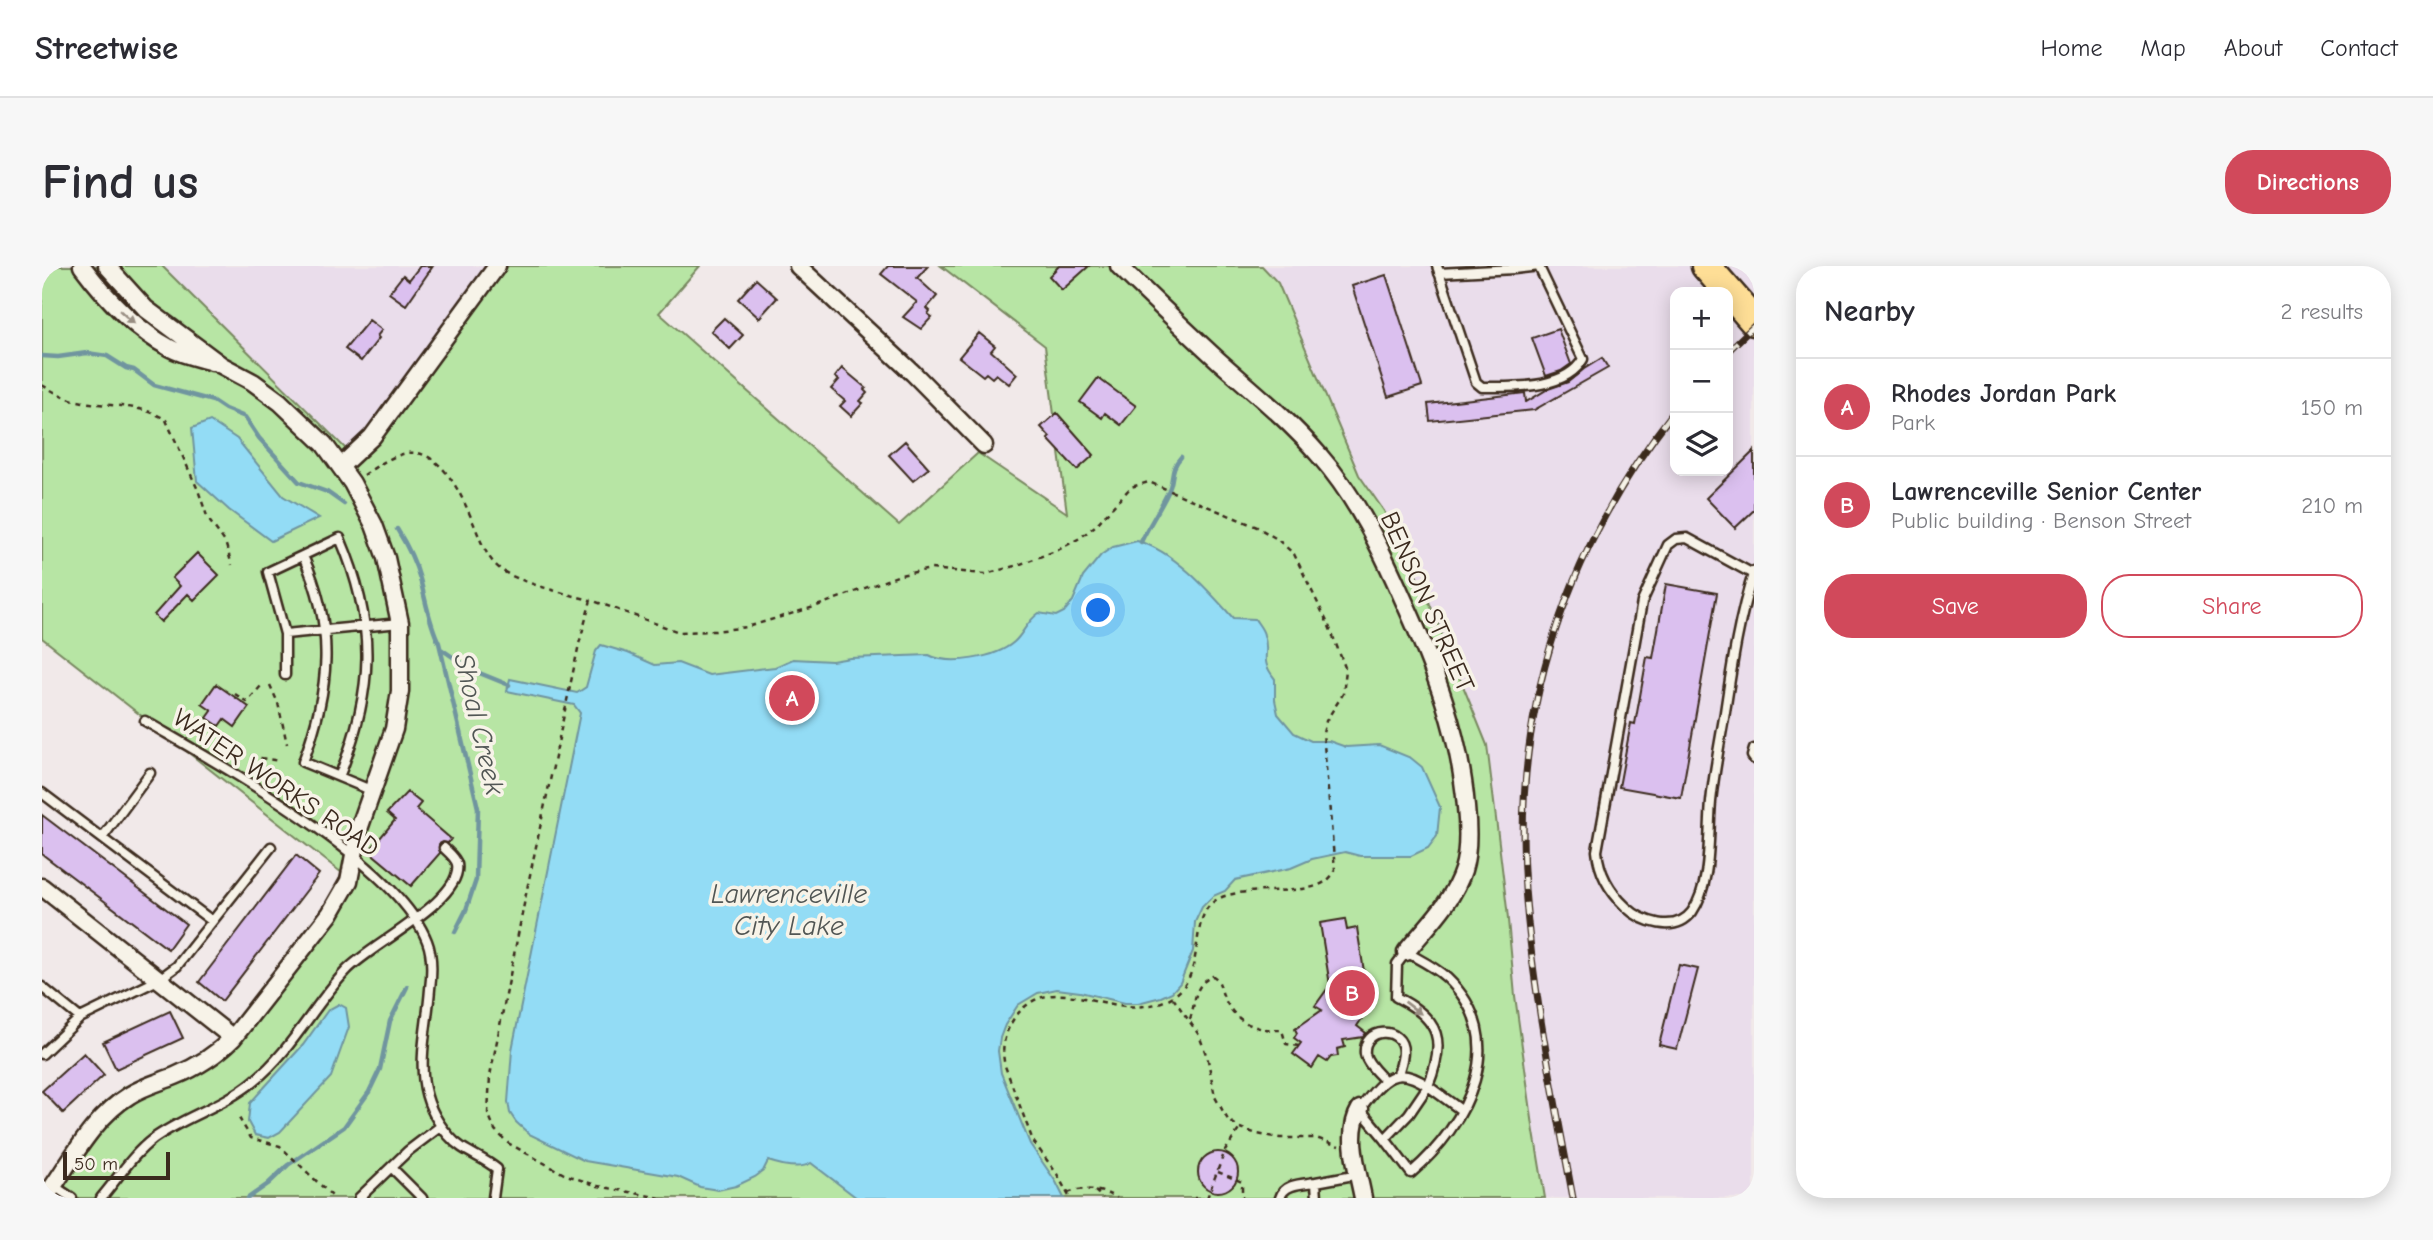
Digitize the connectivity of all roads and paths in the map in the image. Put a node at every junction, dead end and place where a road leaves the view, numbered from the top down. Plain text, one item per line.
1 (82, 266) edge
2 (107, 266) edge
3 (497, 266) edge
4 (798, 266) edge
5 (1119, 266) edge
6 (1540, 266) edge
7 (1513, 267) edge
8 (1438, 270) edge
9 (1711, 272) edge
10 (1754, 321) edge
11 (221, 365) junction
12 (42, 385) edge
13 (984, 445) dead end
14 (341, 466) junction
15 (361, 477) dead end
16 (303, 556) junction
17 (232, 565) dead end
18 (1753, 572) edge
19 (591, 600) junction
20 (400, 623) junction
21 (366, 625) junction
22 (325, 629) junction
23 (285, 634) junction
24 (285, 675) dead end
25 (270, 685) dead end
26 (261, 686) dead end
27 (235, 694) dead end
28 (145, 720) dead end
29 (287, 744) dead end
30 (234, 745) dead end
31 (1754, 749) edge
32 (1754, 759) edge
33 (280, 761) dead end
34 (150, 773) dead end
35 (339, 777) junction
36 (373, 792) junction
37 (42, 793) edge
38 (102, 838) junction
39 (271, 847) dead end
40 (444, 848) dead end
41 (355, 857) junction
42 (42, 887) edge
43 (417, 919) junction
44 (212, 921) junction
45 (1406, 952) junction
46 (158, 980) junction
47 (42, 987) edge
48 (1172, 998) junction
49 (80, 1018) junction
50 (1190, 1020) junction
51 (233, 1038) junction
52 (1299, 1046) dead end
53 (42, 1054) edge
54 (1398, 1074) junction
55 (1385, 1081) junction
56 (1428, 1086) junction
57 (1360, 1109) junction
58 (1461, 1110) junction
59 (239, 1118) dead end
60 (441, 1126) junction
61 (1240, 1128) junction
62 (1385, 1139) junction
63 (1346, 1147) dead end
64 (391, 1167) junction
65 (1218, 1172) junction
66 (1359, 1174) junction
67 (1316, 1182) junction
68 (1094, 1190) junction
69 (49, 1192) edge
70 (1068, 1193) junction
71 (332, 1196) dead end
72 (362, 1197) edge
73 (72, 1198) edge
74 (101, 1198) edge
75 (422, 1198) edge
76 (494, 1198) edge
77 (661, 1198) edge
78 (1070, 1198) edge
79 (1103, 1198) edge
80 (1117, 1198) edge
81 (1194, 1198) edge
82 (1206, 1198) edge
83 (1242, 1198) edge
84 (1280, 1198) edge
85 (1317, 1198) edge
86 (1363, 1198) edge

1 -> 11 street
2 - 11 street
3 - 14 street
4 - 13 street
5 - 45 street, BENSON STREET
6 - 7 lane
6 - 8 lane
7 - 8 lane
9 - 10 highway
11 - 14 street
12 - 17 path
14 - 20 street
15 - 19 path
16 - 21 lane
16 - 22 lane
16 - 23 lane
18 - 18 lane
19 - 48 path
19 - 77 path
20 - 21 lane
20 - 36 street
21 - 22 lane
21 - 35 lane
22 - 23 lane
22 - 35 lane
23 - 24 lane
25 - 29 path
26 - 27 path
28 - 41 lane, WATER WORKS ROAD
30 - 33 path
31 - 32 lane
34 - 38 lane
35 - 36 lane
36 - 41 street
37 - 38 lane
38 - 44 lane
39 - 44 lane
40 - 43 lane
41 - 43 lane, WATER WORKS ROAD
41 - 51 street
42 - 46 street
43 - 60 lane, WATER WORKS ROAD
43 - 74 lane
44 - 46 lane
45 -> 56 lane
45 - 58 lane
46 - 49 lane
46 - 51 street
47 - 49 lane
48 - 50 path
48 - 70 path
49 - 53 lane
50 - 52 path
50 - 61 path
51 - 69 street
54 - 55 lane
54 - 55 lane
54 - 56 lane
55 - 57 lane
56 - 58 lane
56 - 62 lane
57 - 62 lane
57 - 66 street
58 - 62 lane
59 - 71 path
60 - 64 lane
60 - 76 lane, WATER WORKS ROAD
61 - 63 path
61 - 65 path
64 - 72 lane
64 - 75 lane
65 - 82 path
65 - 83 path
66 - 67 lane
66 - 86 street
67 - 84 lane
67 - 85 lane
68 - 70 path
68 - 79 path
68 - 80 path
69 - 73 lane
70 - 78 path
81 - 82 path

